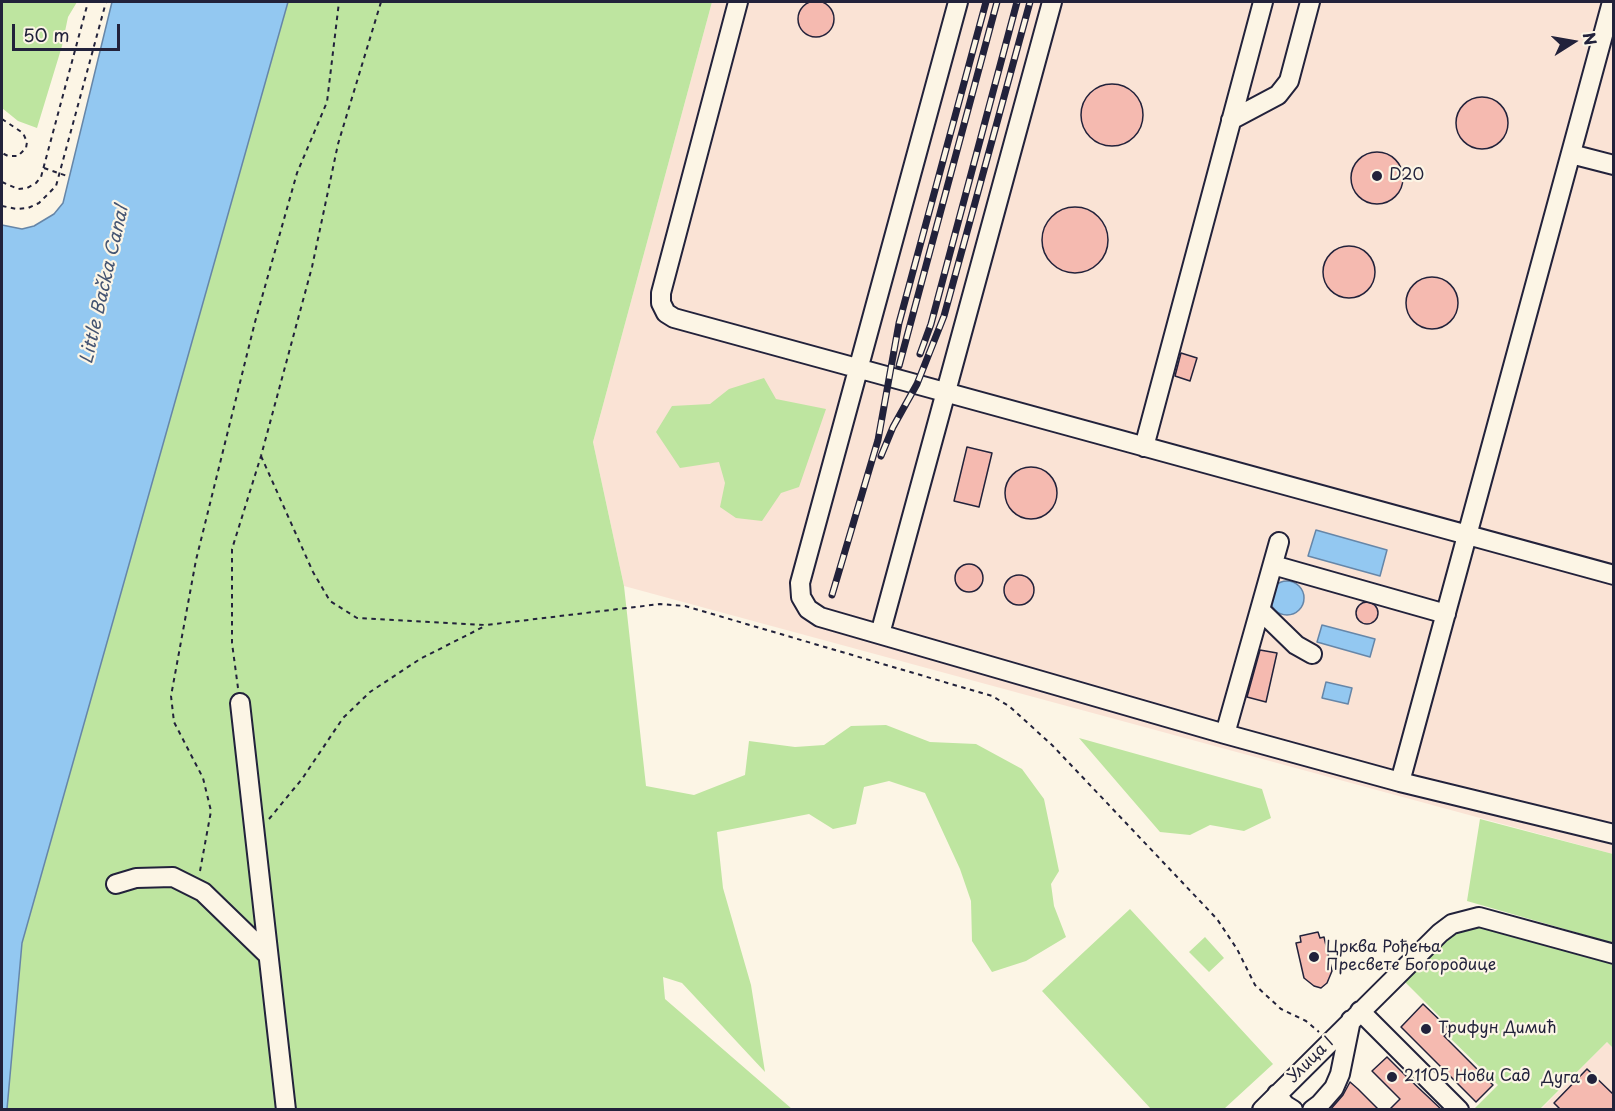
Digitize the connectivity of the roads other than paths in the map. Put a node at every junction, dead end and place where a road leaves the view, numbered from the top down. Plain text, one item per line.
1 (738, 2) edge
2 (958, 2) edge
3 (1052, 2) edge
4 (1263, 2) edge
5 (1310, 2) edge
6 (1612, 2) edge
7 (1231, 120) junction
8 (1571, 154) junction
9 (1614, 165) edge
10 (859, 369) junction
11 (945, 392) junction
12 (1144, 447) junction
13 (1467, 535) junction
14 (1279, 542) dead end
15 (1273, 565) junction
16 (1614, 575) edge
17 (1260, 610) junction
18 (1446, 614) junction
19 (880, 634) junction
20 (1312, 654) dead end
21 (240, 703) road end
22 (1225, 734) junction
23 (1400, 782) junction
24 (1614, 834) edge
25 (116, 884) dead end
26 (1614, 954) edge
27 (268, 955) junction
28 (1356, 1016) junction
29 (1277, 1094) junction
30 (1458, 1109) edge
31 (286, 1110) edge
32 (1262, 1110) edge
33 (1293, 1110) edge
34 (1312, 1110) edge

1 - 10 street
2 - 10 street
3 - 11 street
4 - 7 street
5 - 7 street
6 - 8 street
7 - 12 street
8 - 9 street
8 - 13 street
10 - 11 street
10 - 19 street
11 - 12 street
11 - 19 street
12 - 13 street
13 - 16 street
13 - 18 street
14 - 15 street
15 - 17 street
15 - 18 street
17 - 20 street
17 - 22 street
18 - 23 street
19 - 22 street
21 - 27 street
22 - 23 street
23 - 24 street
25 - 27 street
26 - 28 street, Улица I
27 - 31 street
28 - 29 street, Улица I
28 - 30 street
28 - 34 street
29 - 32 street, Улица I
29 - 33 street

